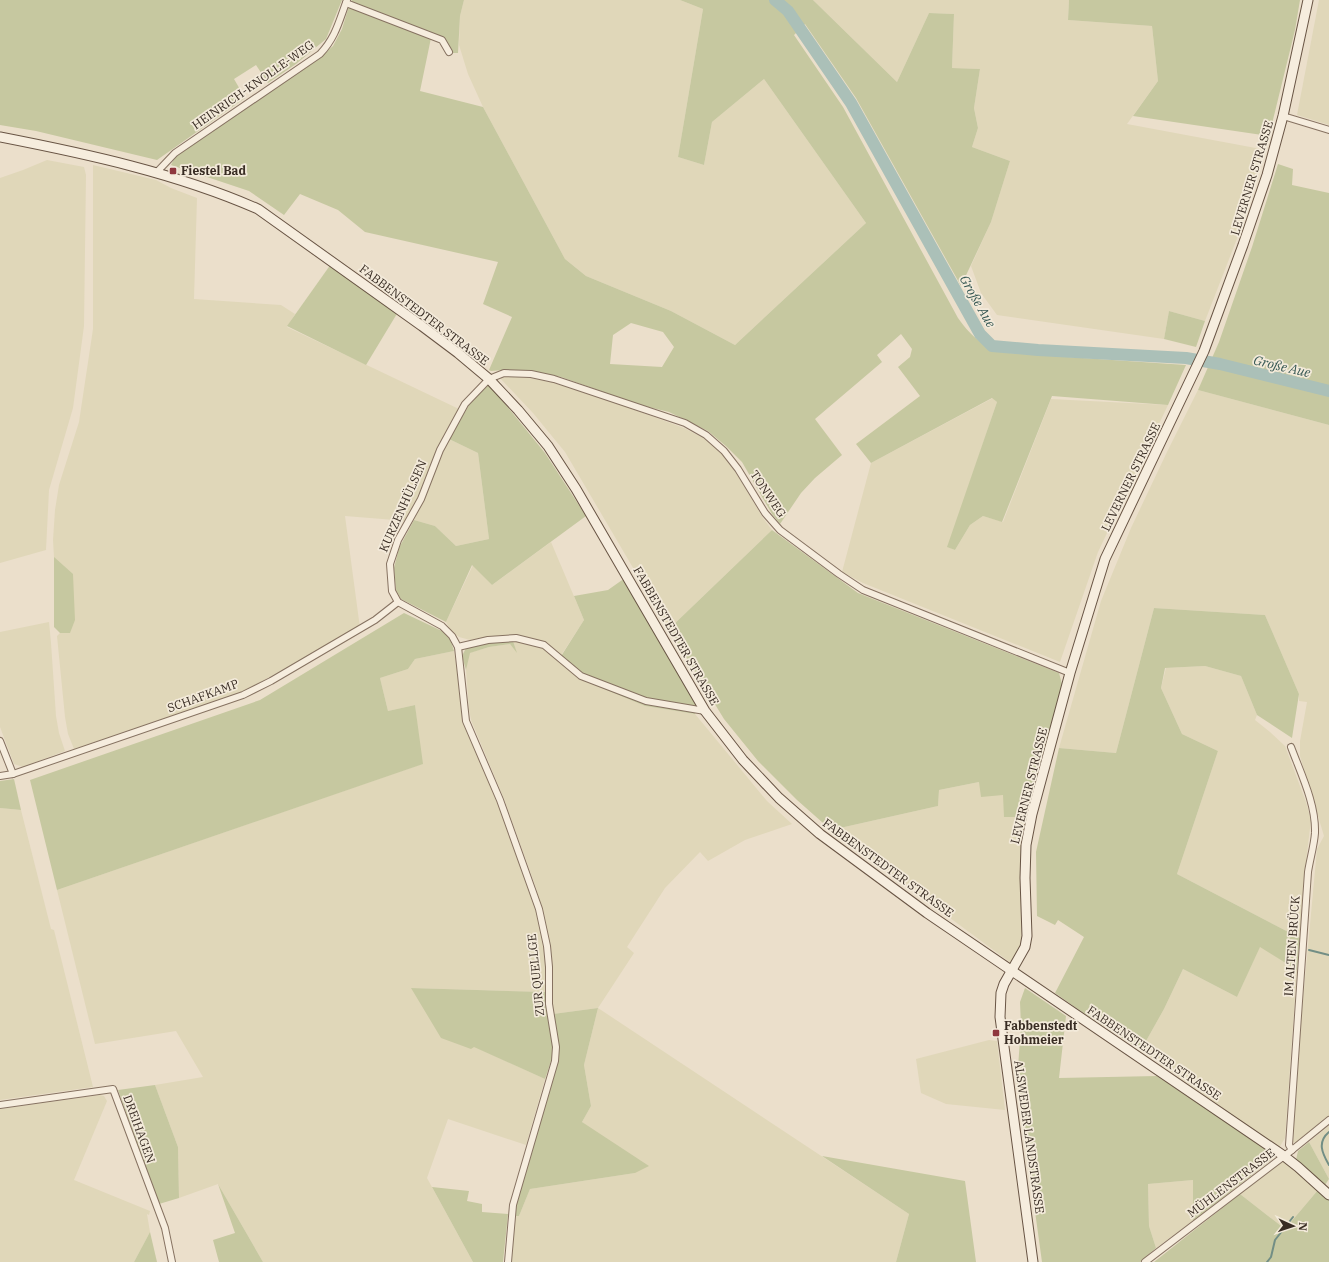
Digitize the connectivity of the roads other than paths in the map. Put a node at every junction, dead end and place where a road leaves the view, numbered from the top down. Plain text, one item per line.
1 (1308, 0) edge
2 (346, 1) edge
3 (449, 52) dead end
4 (1283, 116) junction
5 (1329, 130) edge
6 (0, 137) edge
7 (156, 173) junction
8 (488, 379) junction
9 (398, 602) junction
10 (458, 647) junction
11 (1070, 672) junction
12 (705, 711) junction
13 (0, 741) edge
14 (1291, 747) dead end
15 (13, 774) junction
16 (0, 776) edge
17 (1012, 971) junction
18 (0, 1105) edge
19 (1329, 1120) edge
20 (1292, 1150) junction
21 (1284, 1156) junction
22 (1329, 1194) edge
23 (172, 1262) edge
24 (508, 1262) edge
25 (1033, 1262) edge
26 (1145, 1262) edge

1 - 4 street, LEVERNER STRASSE
2 - 3 street, HEINRICH-KNOLLE-WEG
2 - 7 street, HEINRICH-KNOLLE-WEG
4 - 5 street
4 - 11 street, LEVERNER STRASSE
6 - 7 street, FABBENSTEDTER STRASSE
7 - 8 street, FABBENSTEDTER STRASSE
8 - 9 street, KURZENHÜLSEN
8 - 11 street, TONWEG
8 - 12 street, FABBENSTEDTER STRASSE
9 - 10 street
9 - 15 street, SCHAFKAMP
10 - 12 street
10 - 24 street, ZUR QUELLGE
11 - 17 street, LEVERNER STRASSE
12 - 17 street, FABBENSTEDTER STRASSE
13 - 15 street
14 - 20 street, IM ALTEN BRÜCK
15 - 16 street, SCHAFKAMP
17 - 21 street, FABBENSTEDTER STRASSE
17 - 25 street, ALSWEDER LANDSTRASSE
18 - 23 street, DREIHAGEN
19 - 20 street, MÜHLENSTRASSE
20 - 21 street, MÜHLENSTRASSE
21 - 22 street, FABBENSTEDTER STRASSE
21 - 26 street, MÜHLENSTRASSE

